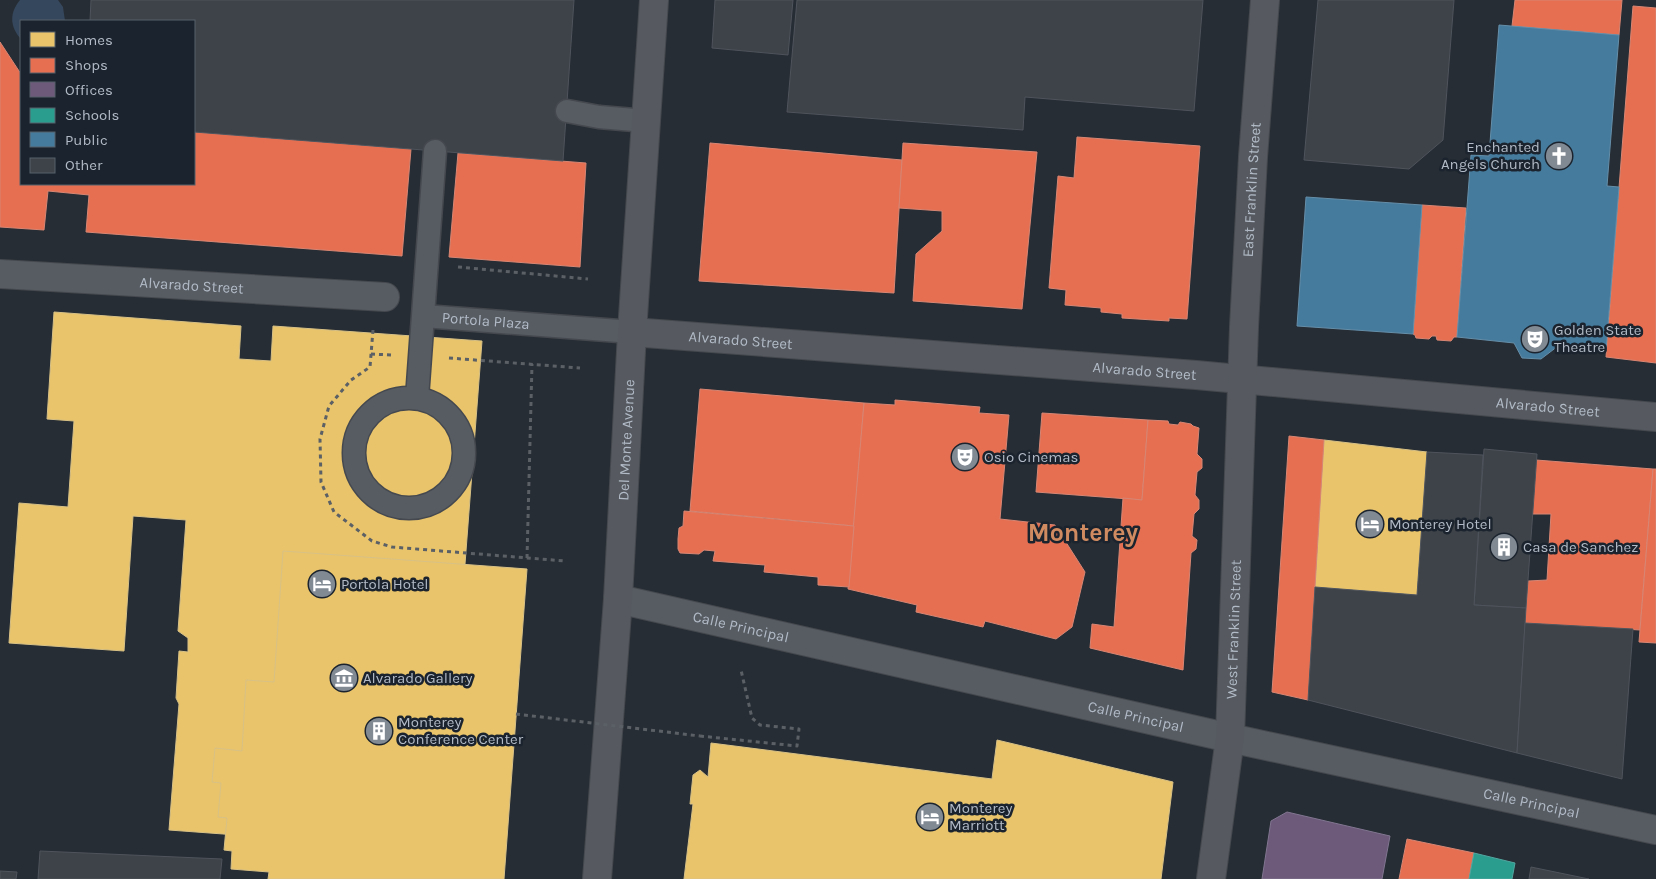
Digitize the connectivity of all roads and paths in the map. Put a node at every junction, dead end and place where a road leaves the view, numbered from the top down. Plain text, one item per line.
1 (654, 0) edge
2 (1265, 0) edge
3 (567, 110) dead end
4 (646, 121) junction
5 (435, 152) dead end
6 (427, 264) junction
7 (0, 274) edge
8 (588, 279) dead end
9 (380, 297) joint
10 (424, 316) junction
11 (632, 332) junction
12 (371, 354) junction
13 (420, 356) junction
14 (532, 364) junction
15 (580, 368) dead end
16 (1242, 379) junction
17 (417, 398) junction
18 (1656, 417) edge
19 (527, 558) junction
20 (564, 561) dead end
21 (618, 598) junction
22 (741, 670) dead end
23 (516, 714) dead end
24 (1230, 738) junction
25 (1656, 830) edge
26 (597, 879) edge
27 (1211, 879) edge

1 - 4 main road, Del Monte Avenue
2 - 16 main road, East Franklin Street
3 - 4 lane
4 - 11 main road, Del Monte Avenue
5 - 6 lane
6 - 8 path
6 - 10 lane
7 - 9 street, Alvarado Street
9 - 12 path
10 - 11 lane, Portola Plaza
10 - 13 lane, Portola Plaza
11 - 16 main road, Alvarado Street
11 - 21 main road, Del Monte Avenue
12 - 13 path
12 - 19 path
13 - 14 path
13 - 17 lane, Portola Plaza
14 - 15 path
14 - 19 path
16 - 18 main road, Alvarado Street
16 - 24 main road, West Franklin Street
17 - 17 lane
19 - 20 path
21 - 24 street, Calle Principal
21 - 26 main road, Del Monte Avenue
22 - 23 path, bridge
24 - 25 street, Calle Principal
24 - 27 main road, West Franklin Street

